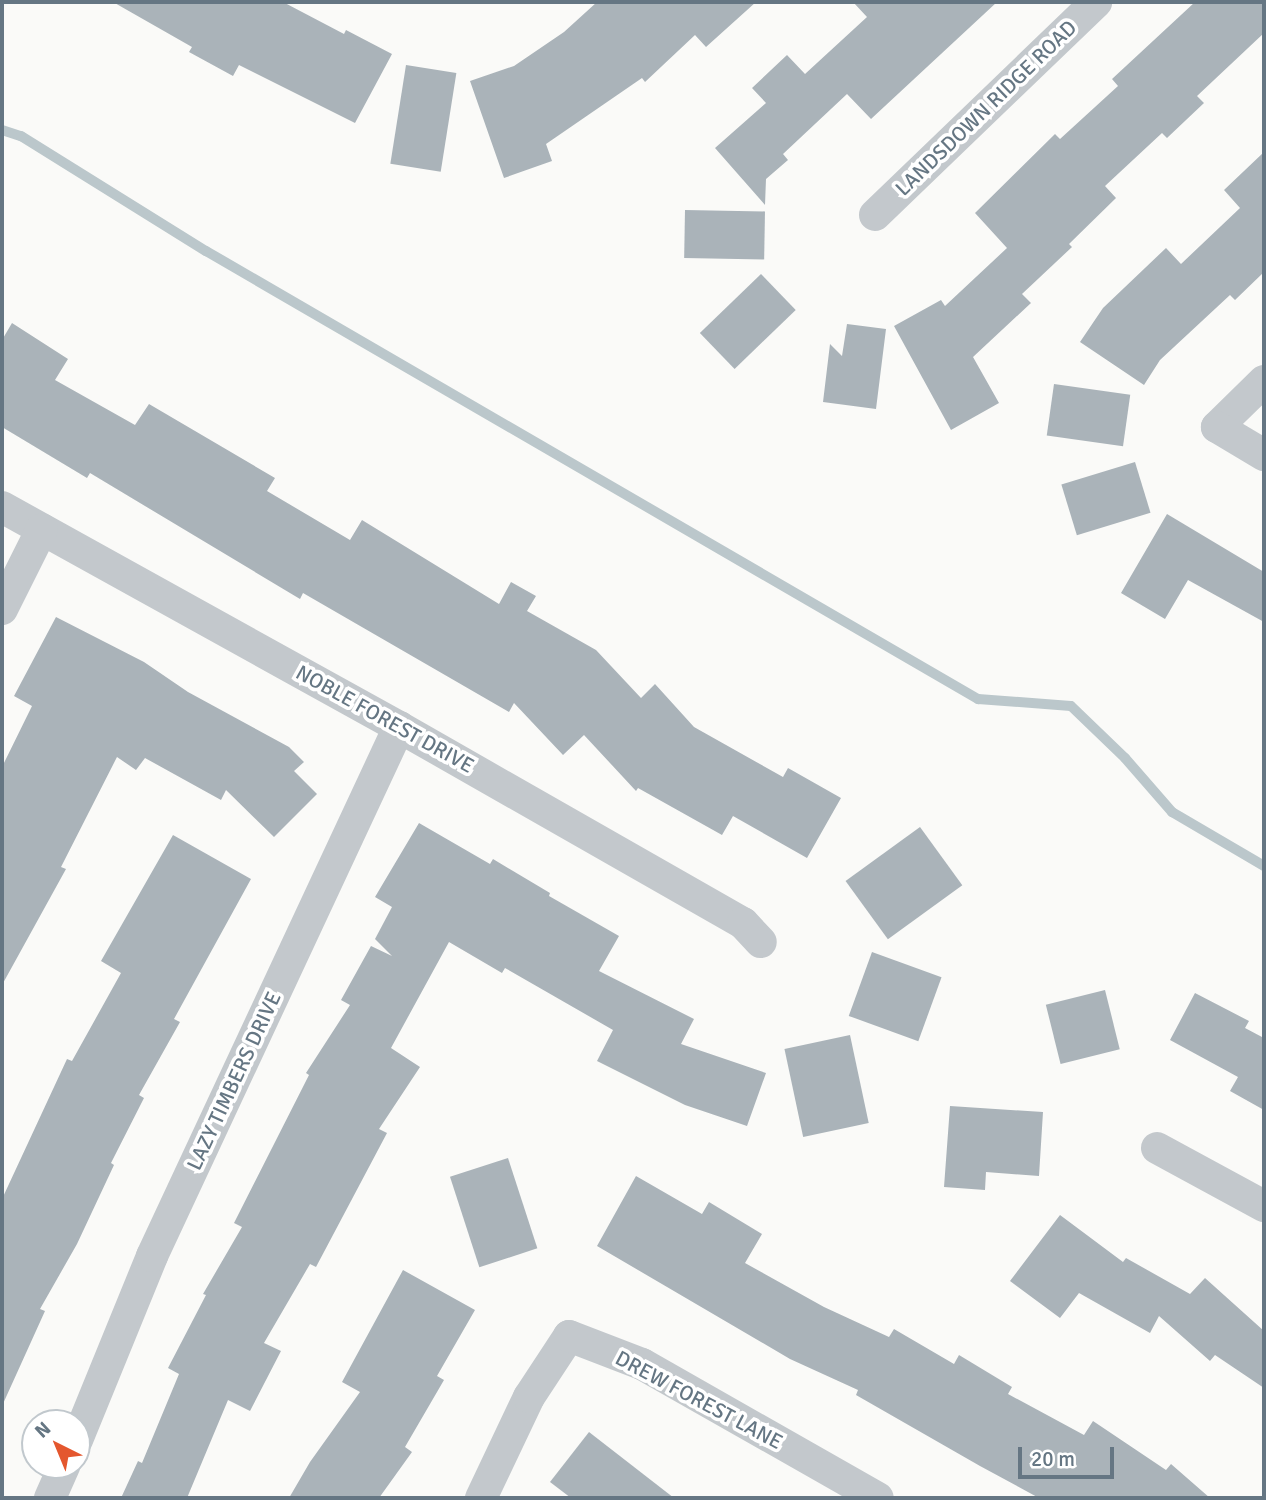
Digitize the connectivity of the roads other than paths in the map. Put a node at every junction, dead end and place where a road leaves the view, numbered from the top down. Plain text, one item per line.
1 (1096, 2) edge
2 (875, 215) dead end
3 (1264, 381) edge
4 (1264, 456) edge
5 (2, 507) edge
6 (42, 529) junction
7 (2, 609) edge
8 (399, 727) junction
9 (761, 942) dead end
10 (1157, 1148) dead end
11 (1264, 1206) edge
12 (90, 1409) edge
13 (59, 1479) edge
14 (50, 1498) edge
15 (481, 1498) edge
16 (878, 1498) edge

1 - 2 street, LANDSDOWN RIDGE ROAD
3 - 4 street
5 - 6 street, NOBLE FOREST DRIVE
6 - 7 street
6 - 8 street, NOBLE FOREST DRIVE
8 - 9 street, NOBLE FOREST DRIVE
8 - 12 street, LAZY TIMBERS DRIVE
10 - 11 street
13 - 14 street
15 - 16 street, DREW FOREST LANE

